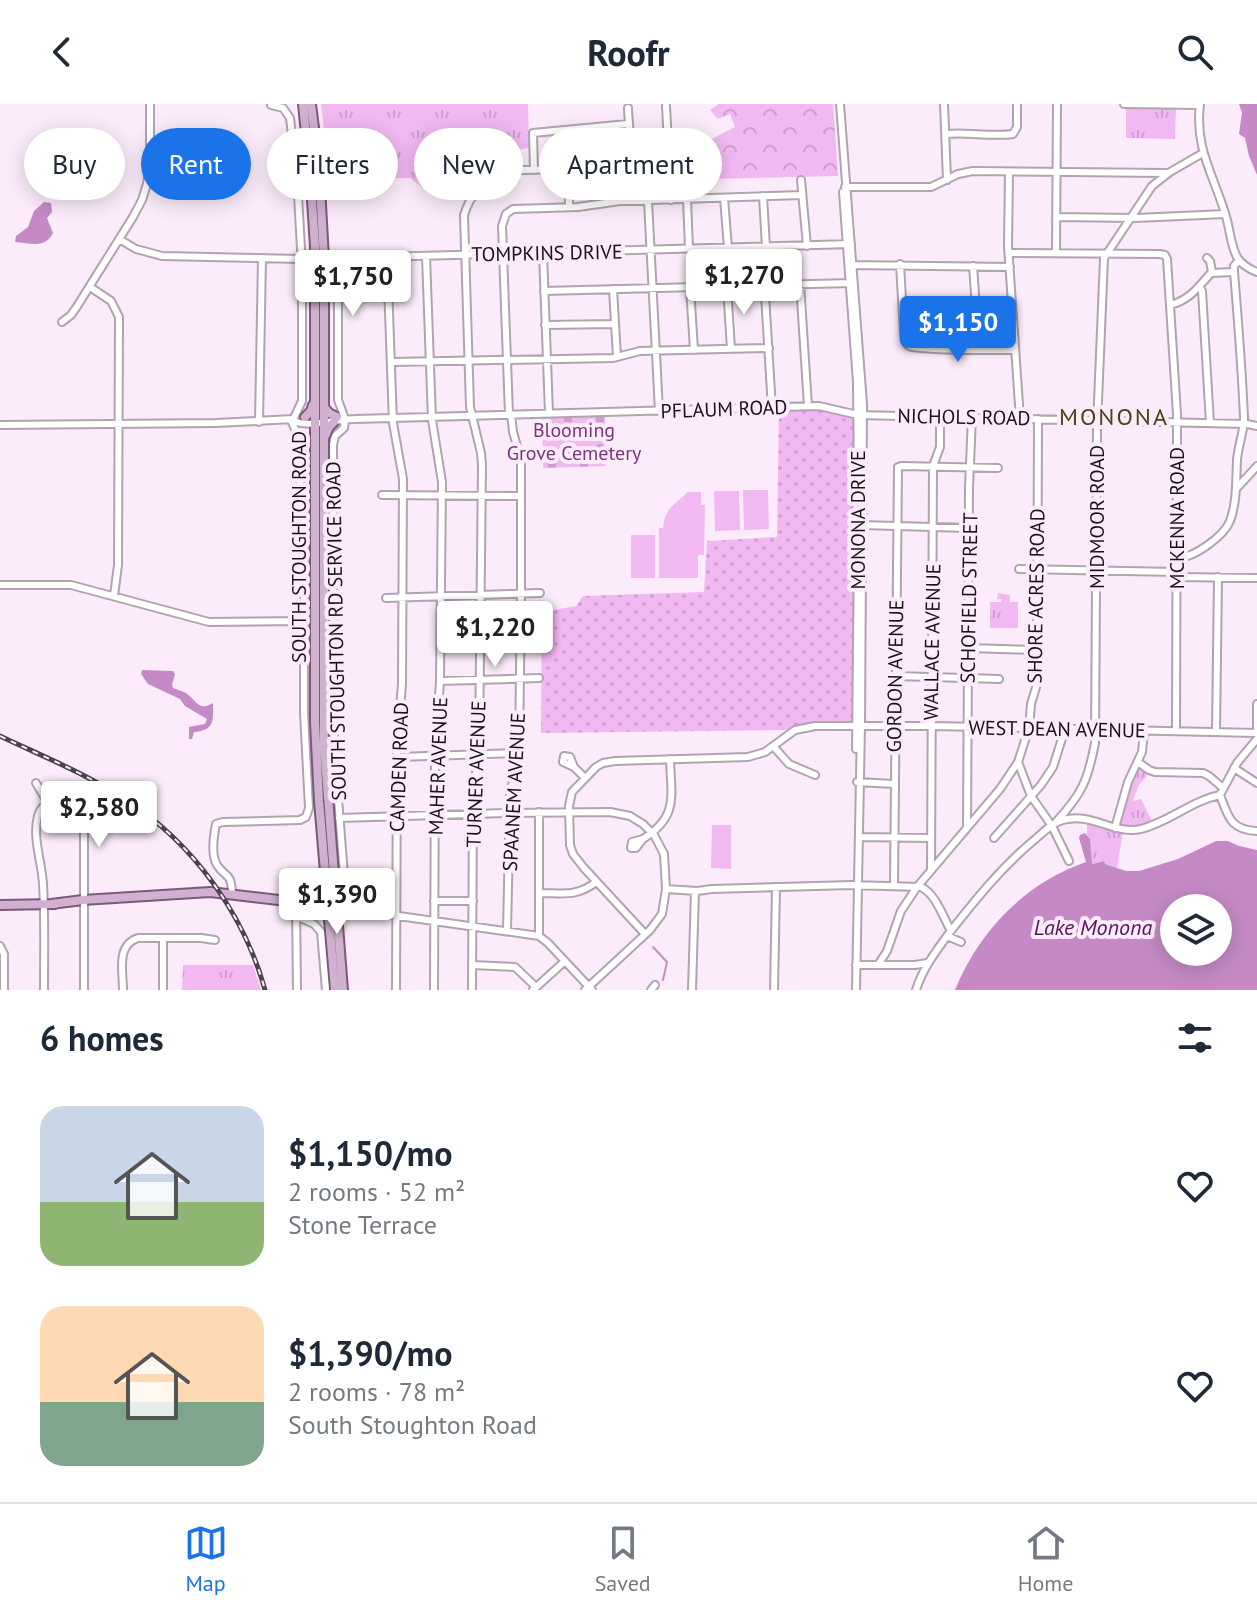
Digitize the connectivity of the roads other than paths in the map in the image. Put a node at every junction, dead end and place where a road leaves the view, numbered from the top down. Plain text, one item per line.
1 (150, 104) edge
2 (303, 104) edge
3 (311, 104) edge
4 (838, 104) edge
5 (944, 104) edge
6 (1017, 104) edge
7 (1057, 104) edge
8 (1124, 104) edge
9 (1159, 104) edge
10 (271, 105) edge
11 (1200, 105) edge
12 (666, 106) edge
13 (628, 108) dead end
14 (628, 124) junction
15 (628, 128) edge
16 (667, 128) edge
17 (946, 134) junction
18 (1203, 153) junction
19 (534, 170) junction
20 (539, 170) edge
21 (1009, 172) junction
22 (1057, 172) junction
23 (1170, 172) junction
24 (1161, 173) junction
25 (801, 180) dead end
26 (947, 180) junction
27 (1158, 181) junction
28 (845, 187) junction
29 (802, 195) junction
30 (763, 196) junction
31 (724, 198) joint
32 (569, 200) edge
33 (671, 200) edge
34 (687, 200) edge
35 (648, 201) junction
36 (569, 207) junction
37 (1225, 214) junction
38 (1056, 217) junction
39 (1131, 218) junction
40 (119, 239) junction
41 (849, 244) junction
42 (807, 246) junction
43 (764, 247) junction
44 (728, 248) junction
45 (689, 249) junction
46 (651, 250) junction
47 (543, 253) junction
48 (1009, 253) junction
49 (1056, 253) junction
50 (503, 254) junction
51 (1105, 254) junction
52 (464, 255) junction
53 (426, 256) junction
54 (387, 257) junction
55 (262, 258) junction
56 (1207, 258) dead end
57 (301, 259) junction
58 (338, 260) joint
59 (1239, 260) junction
60 (900, 264) junction
61 (851, 265) junction
62 (973, 266) junction
63 (1010, 267) junction
64 (1212, 272) junction
65 (1234, 272) junction
66 (1257, 272) edge
67 (852, 283) junction
68 (800, 284) junction
69 (765, 285) junction
70 (727, 286) junction
71 (90, 287) junction
72 (690, 287) junction
73 (1200, 287) junction
74 (613, 289) junction
75 (653, 289) junction
76 (544, 291) junction
77 (903, 301) junction
78 (939, 302) junction
79 (975, 302) junction
80 (1170, 305) junction
81 (62, 322) dead end
82 (615, 324) junction
83 (545, 325) junction
84 (769, 348) junction
85 (731, 349) junction
86 (943, 349) junction
87 (694, 350) junction
88 (979, 350) junction
89 (1015, 350) junction
90 (656, 351) junction
91 (617, 357) junction
92 (547, 359) junction
93 (507, 360) junction
94 (468, 361) junction
95 (391, 362) junction
96 (429, 362) junction
97 (315, 373) junction
98 (315, 400) junction
99 (808, 406) junction
100 (772, 408) junction
101 (659, 411) junction
102 (549, 413) junction
103 (510, 414) junction
104 (472, 415) junction
105 (860, 415) junction
106 (432, 417) junction
107 (940, 417) junction
108 (972, 417) junction
109 (393, 418) junction
110 (320, 419) junction
111 (339, 419) junction
112 (1020, 419) junction
113 (1038, 419) junction
114 (304, 420) junction
115 (1098, 420) junction
116 (292, 421) junction
117 (259, 422) junction
118 (1177, 422) junction
119 (1210, 423) junction
120 (119, 424) junction
121 (1243, 424) junction
122 (0, 425) edge
123 (1257, 426) edge
124 (319, 438) junction
125 (933, 466) junction
126 (1257, 466) edge
127 (971, 467) junction
128 (998, 468) dead end
129 (323, 473) junction
130 (1236, 489) junction
131 (382, 495) dead end
132 (403, 495) junction
133 (442, 496) junction
134 (481, 496) junction
135 (521, 496) junction
136 (860, 525) junction
137 (897, 525) junction
138 (933, 526) junction
139 (969, 528) junction
140 (1177, 558) junction
141 (1019, 569) dead end
142 (1038, 570) junction
143 (1097, 571) junction
144 (1177, 574) junction
145 (1218, 577) junction
146 (1257, 578) edge
147 (0, 585) edge
148 (540, 593) dead end
149 (521, 594) junction
150 (114, 596) junction
151 (481, 596) junction
152 (441, 597) junction
153 (386, 598) dead end
154 (403, 598) junction
155 (304, 621) junction
156 (968, 648) junction
157 (1037, 650) junction
158 (895, 676) junction
159 (932, 677) junction
160 (539, 678) dead end
161 (968, 678) junction
162 (520, 679) junction
163 (999, 679) dead end
164 (480, 680) junction
165 (440, 681) junction
166 (1257, 704) edge
167 (858, 725) junction
168 (894, 726) junction
169 (932, 726) junction
170 (967, 727) junction
171 (1029, 728) junction
172 (1065, 729) junction
173 (1096, 730) junction
174 (1144, 731) junction
175 (1176, 731) junction
176 (1216, 732) junction
177 (1257, 733) edge
178 (1257, 739) edge
179 (773, 746) junction
180 (519, 753) junction
181 (478, 755) junction
182 (435, 756) junction
183 (397, 757) junction
184 (670, 759) junction
185 (1018, 762) junction
186 (1138, 762) junction
187 (574, 767) dead end
188 (1234, 768) junction
189 (815, 775) dead end
190 (585, 778) junction
191 (858, 782) junction
192 (36, 783) dead end
193 (1257, 783) edge
194 (894, 784) junction
195 (1221, 791) junction
196 (1031, 796) junction
197 (48, 803) junction
198 (539, 812) junction
199 (510, 813) junction
200 (568, 813) junction
201 (473, 814) junction
202 (435, 815) junction
203 (397, 816) junction
204 (1067, 816) junction
205 (339, 818) junction
206 (1054, 824) junction
207 (967, 827) junction
208 (1115, 828) junction
209 (321, 829) junction
210 (1257, 831) edge
211 (652, 833) junction
212 (857, 837) junction
213 (894, 837) junction
214 (930, 838) junction
215 (994, 838) dead end
216 (643, 839) dead end
217 (1069, 861) dead end
218 (931, 869) junction
219 (596, 882) junction
220 (856, 885) junction
221 (894, 886) junction
222 (776, 887) junction
223 (917, 887) junction
224 (666, 889) junction
225 (701, 890) junction
226 (232, 893) junction
227 (539, 893) junction
228 (434, 901) junction
229 (473, 901) junction
230 (83, 902) junction
231 (296, 902) junction
232 (332, 903) junction
233 (47, 904) junction
234 (314, 904) junction
235 (0, 905) edge
236 (350, 909) junction
237 (296, 916) junction
238 (397, 916) junction
239 (333, 921) junction
240 (435, 921) junction
241 (472, 926) junction
242 (507, 931) junction
243 (645, 934) junction
244 (949, 934) junction
245 (539, 936) junction
246 (163, 938) junction
247 (215, 940) dead end
248 (961, 942) dead end
249 (1, 947) edge
250 (565, 961) junction
251 (927, 963) junction
252 (472, 965) junction
253 (856, 965) junction
254 (878, 965) junction
255 (917, 965) junction
256 (922, 972) junction
257 (342, 976) junction
258 (535, 988) edge
259 (589, 989) edge
260 (4, 990) edge
261 (44, 990) edge
262 (84, 990) edge
263 (123, 990) edge
264 (163, 990) edge
265 (297, 990) edge
266 (326, 990) edge
267 (335, 990) edge
268 (343, 990) edge
269 (396, 990) edge
270 (434, 990) edge
271 (472, 990) edge
272 (692, 990) edge
273 (774, 990) edge
274 (856, 990) edge
275 (916, 990) edge

1 - 40 street
2 - 97 main road, SOUTH STOUGHTON ROAD
3 - 110 main road, SOUTH STOUGHTON ROAD
4 - 28 street, MONONA DRIVE
5 - 17 street
6 - 17 street
7 - 22 street
8 - 9 street
9 - 11 street
10 - 57 street, SOUTH STOUGHTON RD SERVICE ROAD
11 - 18 street
12 - 16 street
13 - 14 street
14 - 15 street
14 - 19 street
17 - 26 street
18 - 23 street
18 - 37 street
19 - 20 street
19 - 52 street, TURNER AVENUE
21 - 22 street
21 - 26 street
21 - 48 street
22 - 24 street
22 - 38 street
23 - 24 street
23 - 27 street
24 - 27 street
25 - 29 street
26 - 28 street
27 - 39 street
28 - 41 street, MONONA DRIVE
29 - 30 street
29 - 42 street
30 - 31 street
30 - 43 street
31 - 44 street
32 - 36 street
33 - 35 street
34 - 45 street
35 - 36 street
35 - 46 street
36 - 50 street, SPAANEM AVENUE
37 - 39 street
37 - 59 street
38 - 39 street
38 - 49 street
39 - 51 street
40 - 55 street
40 - 71 street
41 - 42 street, TOMPKINS DRIVE
41 - 61 street, MONONA DRIVE
42 - 43 street, TOMPKINS DRIVE
43 - 44 street, TOMPKINS DRIVE
43 - 69 street
44 - 45 street, TOMPKINS DRIVE
45 - 46 street, TOMPKINS DRIVE
46 - 47 street, TOMPKINS DRIVE
46 - 75 street
47 - 50 street, TOMPKINS DRIVE
47 - 76 street
48 - 49 street
48 - 63 street
49 - 51 street
50 - 52 street, TOMPKINS DRIVE
50 - 93 street, SPAANEM AVENUE
51 - 80 street, MCKENNA ROAD
51 - 115 street, MIDMOOR ROAD
52 - 53 street, TOMPKINS DRIVE
52 - 94 street, TURNER AVENUE
53 - 54 street, TOMPKINS DRIVE
53 - 96 street, MAHER AVENUE
54 - 58 street, TOMPKINS DRIVE
54 - 95 street, CAMDEN ROAD
55 - 57 street
55 - 117 street
56 - 64 street
57 - 116 street, SOUTH STOUGHTON RD SERVICE ROAD
58 - 111 street, SOUTH STOUGHTON RD SERVICE ROAD
59 - 65 street
59 - 66 street
60 - 61 street
60 - 62 street
60 - 77 street
61 - 67 street, MONONA DRIVE
62 - 63 street
62 - 79 street
63 - 89 street
64 - 65 street
64 - 73 street
65 - 121 street
67 - 68 street
67 - 105 street, MONONA DRIVE
68 - 69 street
68 - 99 street
69 - 70 street
69 - 84 street
70 - 72 street
70 - 85 street
71 - 81 street
71 - 120 street
72 - 75 street
72 - 87 street
73 - 80 street
73 - 119 street
74 - 75 street
74 - 76 street
74 - 82 street
75 - 90 street
76 - 83 street
77 - 78 street
77 - 86 street
78 - 79 street
78 - 86 street
79 - 88 street
80 - 118 street, MCKENNA ROAD
82 - 83 street
82 - 91 street
83 - 92 street
84 - 85 street
84 - 100 street
85 - 87 street
86 - 88 street
87 - 90 street
88 - 89 street
89 - 112 street
90 - 91 street
90 - 101 street
91 - 92 street
92 - 93 street
92 - 102 street
93 - 94 street
93 - 103 street, SPAANEM AVENUE
94 - 96 street
94 - 104 street, TURNER AVENUE
95 - 96 street
95 - 109 street, CAMDEN ROAD
96 - 106 street, MAHER AVENUE
97 - 98 main road, SOUTH STOUGHTON ROAD
97 - 110 main road
98 - 110 main road, SOUTH STOUGHTON ROAD
98 - 114 main road
99 - 100 street, PFLAUM ROAD
99 - 105 street, PFLAUM ROAD
100 - 101 street, PFLAUM ROAD
101 - 102 street, PFLAUM ROAD
102 - 103 street, PFLAUM ROAD
103 - 104 street, PFLAUM ROAD
103 - 135 street, SPAANEM AVENUE
104 - 106 street, PFLAUM ROAD
104 - 134 street, TURNER AVENUE
105 - 107 street, NICHOLS ROAD
105 - 136 street, MONONA DRIVE
106 - 109 street, PFLAUM ROAD
106 - 133 street, MAHER AVENUE
107 - 108 street, NICHOLS ROAD
107 - 125 street, WALLACE AVENUE
108 - 112 street, NICHOLS ROAD
108 - 127 street, SCHOFIELD STREET
109 - 111 street, PFLAUM ROAD
109 - 132 street, CAMDEN ROAD
110 - 111 street, PFLAUM ROAD
110 - 111 main road
110 - 114 street, PFLAUM ROAD
110 - 116 street
110 - 124 main road, SOUTH STOUGHTON ROAD
110 - 129 main road
111 - 124 main road
111 - 205 street, SOUTH STOUGHTON RD SERVICE ROAD
112 - 113 street, NICHOLS ROAD
113 - 115 street, NICHOLS ROAD
113 - 142 street, SHORE ACRES ROAD
114 - 116 street, PFLAUM ROAD
114 - 124 main road
115 - 118 street, NICHOLS ROAD
115 - 143 street, MIDMOOR ROAD
116 - 117 street, PFLAUM ROAD
116 - 155 street, SOUTH STOUGHTON RD SERVICE ROAD
117 - 120 street, PFLAUM ROAD
118 - 119 street, NICHOLS ROAD
118 - 140 street, MCKENNA ROAD
119 - 121 street, NICHOLS ROAD
120 - 122 street, PFLAUM ROAD
120 - 150 street
121 - 123 street, NICHOLS ROAD
121 - 130 street
124 - 129 main road, SOUTH STOUGHTON ROAD
124 - 209 main road, SOUTH STOUGHTON ROAD
125 - 127 street
125 - 137 street, GORDON AVENUE
125 - 138 street, WALLACE AVENUE
126 - 130 street
127 - 128 street
127 - 139 street, SCHOFIELD STREET
129 - 232 main road, SOUTH STOUGHTON ROAD
130 - 140 street
131 - 132 street
132 - 133 street
132 - 154 street, CAMDEN ROAD
133 - 134 street
133 - 152 street, MAHER AVENUE
134 - 135 street
134 - 151 street, TURNER AVENUE
135 - 149 street, SPAANEM AVENUE
136 - 137 street
136 - 167 street, MONONA DRIVE
137 - 138 street
137 - 158 street, GORDON AVENUE
138 - 139 street
138 - 159 street, WALLACE AVENUE
139 - 156 street, SCHOFIELD STREET
140 - 144 street, MCKENNA ROAD
141 - 142 street
142 - 143 street
142 - 157 street, SHORE ACRES ROAD
143 - 144 street
143 - 173 street, MIDMOOR ROAD
144 - 145 street
144 - 175 street, MCKENNA ROAD
145 - 146 street
145 - 176 street
147 - 150 street
148 - 149 street
149 - 151 street
149 - 162 street, SPAANEM AVENUE
150 - 155 street
151 - 152 street
151 - 164 street, TURNER AVENUE
152 - 154 street
152 - 165 street, MAHER AVENUE
153 - 154 street
154 - 183 street, CAMDEN ROAD
155 - 226 street, SOUTH STOUGHTON ROAD
156 - 157 street
156 - 161 street, SCHOFIELD STREET
157 - 171 street, SHORE ACRES ROAD
158 - 159 street
158 - 168 street, GORDON AVENUE
159 - 161 street
159 - 169 street, WALLACE AVENUE
160 - 162 street
161 - 163 street
161 - 170 street, SCHOFIELD STREET
162 - 164 street
162 - 180 street, SPAANEM AVENUE
164 - 165 street
164 - 181 street, TURNER AVENUE
165 - 182 street, MAHER AVENUE
166 - 177 street
167 - 168 street, WEST DEAN AVENUE
167 - 179 street, WEST DEAN AVENUE
167 - 191 street, MONONA DRIVE
168 - 169 street, WEST DEAN AVENUE
168 - 194 street, GORDON AVENUE
169 - 170 street, WEST DEAN AVENUE
169 - 214 street, WALLACE AVENUE
170 - 171 street, WEST DEAN AVENUE
170 - 207 street, SCHOFIELD STREET
171 - 172 street, WEST DEAN AVENUE
171 - 185 street, SHORE ACRES ROAD
172 - 173 street, WEST DEAN AVENUE
172 - 196 street
173 - 174 street, WEST DEAN AVENUE
173 - 204 street, MIDMOOR ROAD
174 - 175 street, WEST DEAN AVENUE
174 - 186 street
175 - 176 street, WEST DEAN AVENUE
176 - 177 street, WEST DEAN AVENUE
178 - 188 street
179 - 184 street, WEST DEAN AVENUE
179 - 189 street
180 - 181 street
180 - 199 street, SPAANEM AVENUE
181 - 182 street
181 - 201 street, TURNER AVENUE
182 - 183 street
182 - 202 street, MAHER AVENUE
183 - 203 street, CAMDEN ROAD
184 - 190 street, WEST DEAN AVENUE
184 - 211 street
185 - 196 street
185 - 207 street, SHORE ACRES ROAD
186 - 195 street
186 - 208 street
187 - 190 street
188 - 193 street
188 - 195 street
190 - 200 street
191 - 194 street
191 - 212 street, MONONA DRIVE
192 - 197 street
194 - 213 street, GORDON AVENUE
195 - 208 street
195 - 210 street
196 - 206 street
196 - 215 street
197 - 230 street
197 - 233 street
198 - 199 street
198 - 200 street
198 - 227 street
199 - 201 street
199 - 242 street, SPAANEM AVENUE
200 - 211 street
200 - 219 street
201 - 202 street
201 - 229 street, TURNER AVENUE
202 - 203 street
202 - 228 street, MAHER AVENUE
203 - 205 street
203 - 238 street, CAMDEN ROAD
204 - 206 street, MIDMOOR ROAD
204 - 208 street
205 - 236 street, SOUTH STOUGHTON RD SERVICE ROAD
206 - 217 street
206 - 244 street, MIDMOOR ROAD
207 - 218 street, SHORE ACRES ROAD
209 - 232 main road, SOUTH STOUGHTON ROAD
209 - 232 main road
211 - 216 street
211 - 224 street
212 - 213 street
212 - 220 street, MONONA DRIVE
213 - 214 street
213 - 221 street, GORDON AVENUE
214 - 218 street, WALLACE AVENUE
218 - 223 street, SHORE ACRES ROAD
219 - 227 street
219 - 243 street
220 - 221 street
220 - 222 street
220 - 253 street, MONONA DRIVE
221 - 223 street
222 - 225 street
222 - 273 street
223 - 244 street
223 - 254 street, SHORE ACRES ROAD
224 - 225 street
224 - 243 street
225 - 272 street
226 - 230 main road
226 - 231 main road
227 - 245 street
228 - 229 street
228 - 240 street, MAHER AVENUE
229 - 241 street, TURNER AVENUE
230 - 233 main road
230 - 262 street
231 - 234 main road
231 - 237 street
232 - 234 main road
232 - 234 main road
232 - 236 main road
232 - 236 street
232 - 239 main road, SOUTH STOUGHTON ROAD
232 - 257 main road
233 - 235 main road
233 - 261 street
234 - 239 main road
236 - 238 street
236 - 239 main road
237 - 265 street
237 - 266 street
238 - 240 street
238 - 269 street, CAMDEN ROAD
239 - 257 main road, SOUTH STOUGHTON ROAD
239 - 267 main road, SOUTH STOUGHTON ROAD
240 - 241 street
240 - 270 street, MAHER AVENUE
241 - 242 street
241 - 252 street, TURNER AVENUE
242 - 245 street
243 - 259 street
244 - 248 street
244 - 251 street, MIDMOOR ROAD
245 - 250 street
246 - 247 street
246 - 263 street
246 - 264 street
249 - 260 street
250 - 258 street
250 - 259 street
251 - 255 street
251 - 256 street, MIDMOOR ROAD
252 - 258 street
252 - 271 street, TURNER AVENUE
253 - 254 street
253 - 274 street, MONONA DRIVE
254 - 255 street
255 - 256 street
256 - 275 street, MIDMOOR ROAD
257 - 268 main road, SOUTH STOUGHTON ROAD

